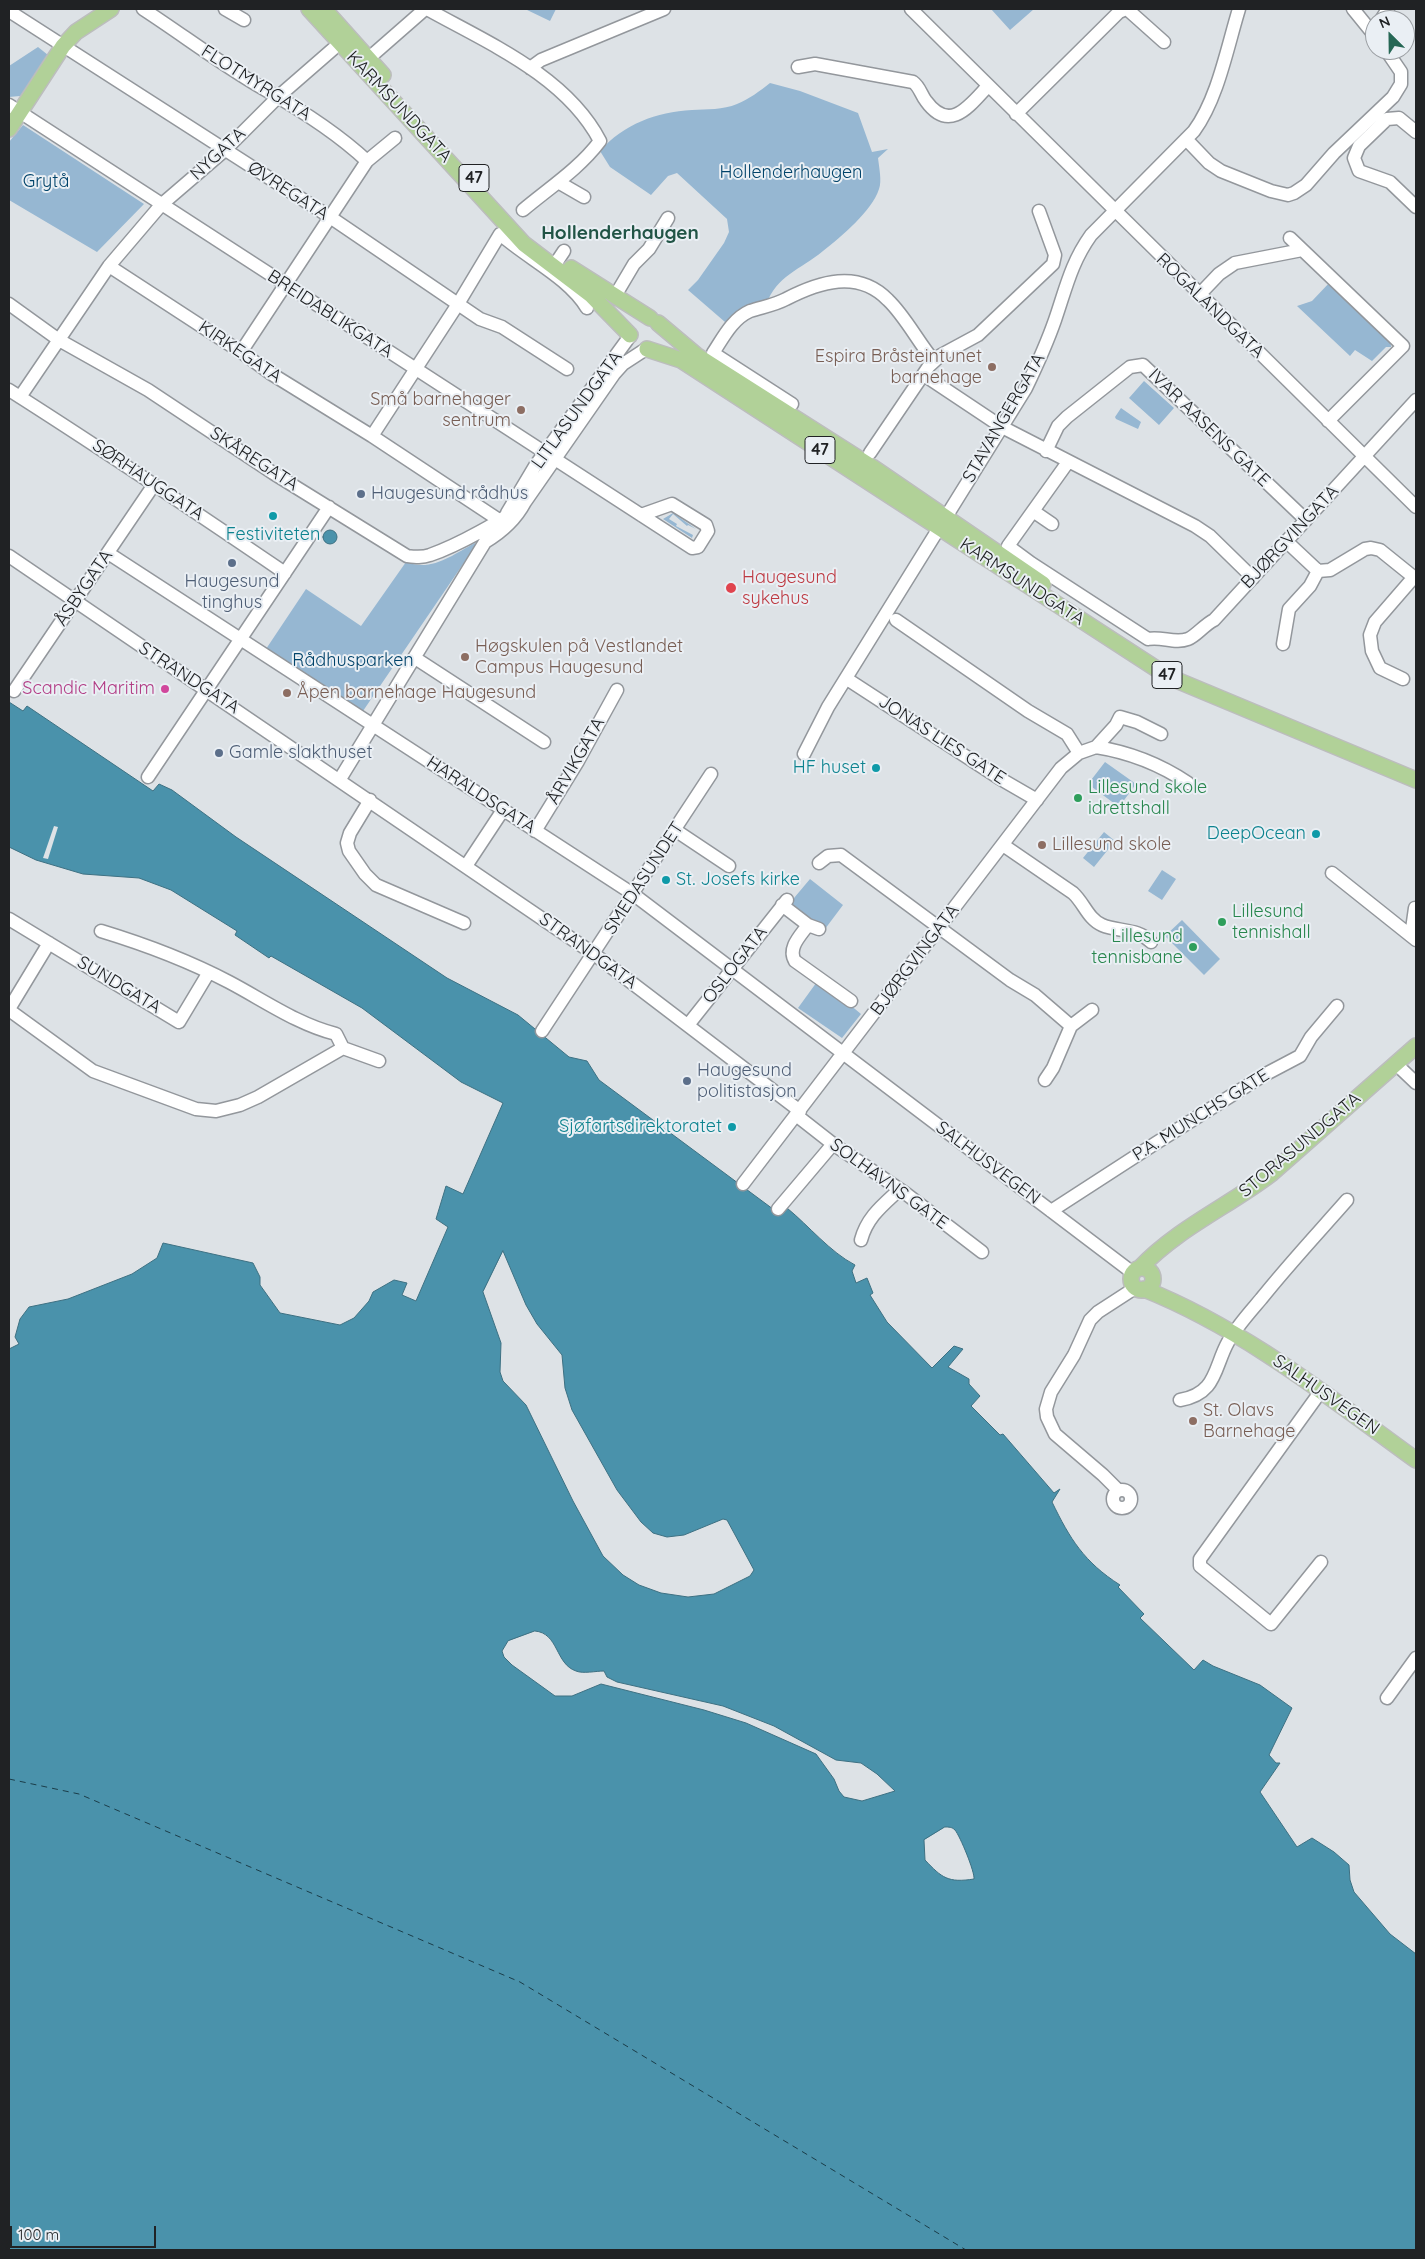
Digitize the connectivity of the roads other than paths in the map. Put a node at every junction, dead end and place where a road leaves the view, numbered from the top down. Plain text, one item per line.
1 (111, 9) edge
2 (143, 9) edge
3 (225, 9) edge
4 (309, 9) edge
5 (324, 9) edge
6 (426, 9) edge
7 (664, 9) edge
8 (911, 9) edge
9 (1126, 9) edge
10 (1239, 9) edge
11 (1353, 9) edge
12 (9, 11) edge
13 (244, 20) dead end
14 (1365, 23) edge
15 (1164, 42) dead end
16 (62, 46) junction
17 (333, 49) dead end
18 (368, 58) junction
19 (1393, 60) edge
20 (798, 67) dead end
21 (530, 68) junction
22 (988, 86) junction
23 (279, 96) junction
24 (14, 109) edge
25 (1016, 114) junction
26 (9, 128) edge
27 (1416, 132) edge
28 (395, 138) dead end
29 (1186, 139) junction
30 (225, 150) junction
31 (367, 161) junction
32 (558, 182) junction
33 (584, 197) dead end
34 (162, 205) junction
35 (1416, 207) edge
36 (523, 210) dead end
37 (1039, 211) dead end
38 (1114, 211) junction
39 (330, 217) junction
40 (668, 218) dead end
41 (1290, 238) dead end
42 (1302, 250) junction
43 (559, 259) junction
44 (110, 266) junction
45 (284, 285) junction
46 (618, 291) dead end
47 (1199, 295) junction
48 (9, 304) edge
49 (458, 304) junction
50 (587, 308) dead end
51 (654, 321) junction
52 (630, 335) junction
53 (58, 340) junction
54 (647, 349) junction
55 (242, 352) junction
56 (934, 361) junction
57 (416, 370) junction
58 (567, 370) dead end
59 (924, 375) junction
60 (9, 390) edge
61 (20, 397) junction
62 (1416, 400) edge
63 (792, 404) dead end
64 (1328, 421) junction
65 (1002, 427) junction
66 (372, 436) junction
67 (1046, 451) junction
68 (870, 453) dead end
69 (551, 456) junction
70 (1364, 456) junction
71 (1068, 462) junction
72 (153, 486) junction
73 (1411, 493) edge
74 (525, 502) junction
75 (329, 507) junction
76 (1416, 507) edge
77 (1033, 511) junction
78 (641, 515) junction
79 (499, 520) junction
80 (1306, 520) junction
81 (943, 523) junction
82 (1052, 524) dead end
83 (1286, 541) junction
84 (485, 542) junction
85 (108, 553) junction
86 (9, 556) edge
87 (1318, 571) junction
88 (285, 573) junction
89 (1253, 578) junction
90 (1415, 578) edge
91 (75, 600) junction
92 (896, 620) dead end
93 (241, 639) junction
94 (1283, 644) dead end
95 (415, 658) junction
96 (847, 679) junction
97 (1402, 680) dead end
98 (207, 689) junction
99 (617, 690) dead end
100 (14, 691) dead end
101 (374, 725) junction
102 (1161, 734) dead end
103 (544, 742) dead end
104 (1096, 747) junction
105 (1078, 753) junction
106 (804, 754) dead end
107 (1416, 771) edge
108 (711, 774) dead end
109 (148, 777) dead end
110 (340, 779) junction
111 (1416, 780) edge
112 (1188, 783) dead end
113 (370, 800) junction
114 (1037, 800) junction
115 (503, 810) junction
116 (676, 830) junction
117 (535, 831) junction
118 (1003, 845) junction
119 (819, 863) dead end
120 (466, 866) junction
121 (729, 866) dead end
122 (1332, 874) dead end
123 (633, 894) junction
124 (1416, 908) edge
125 (9, 919) edge
126 (464, 923) dead end
127 (940, 927) junction
128 (102, 930) dead end
129 (1414, 938) edge
130 (1151, 942) dead end
131 (49, 943) junction
132 (594, 954) junction
133 (732, 968) junction
134 (209, 972) junction
135 (851, 1001) dead end
136 (1338, 1006) dead end
137 (9, 1009) edge
138 (1092, 1010) dead end
139 (688, 1025) junction
140 (1071, 1026) junction
141 (542, 1032) dead end
142 (1416, 1046) edge
143 (343, 1048) junction
144 (842, 1053) junction
145 (380, 1061) dead end
146 (1396, 1064) junction
147 (1045, 1080) dead end
148 (1416, 1082) edge
149 (798, 1113) junction
150 (833, 1144) junction
151 (743, 1184) dead end
152 (899, 1190) junction
153 (1347, 1200) dead end
154 (778, 1209) dead end
155 (1051, 1212) junction
156 (860, 1240) dead end
157 (982, 1252) dead end
158 (1143, 1279) junction
159 (1234, 1333) junction
160 (1321, 1391) junction
161 (1180, 1400) dead end
162 (1416, 1460) edge
163 (1118, 1490) dead end
164 (1321, 1562) dead end
165 (1416, 1658) edge
166 (1387, 1698) dead end

1 - 16 main road
2 - 23 street, FLOTMYRGATA
3 - 13 street
4 - 43 main road, KARMSUNDGATA / 47
5 - 18 main road, KARMSUNDGATA / 47
6 - 18 street
6 - 21 street
7 - 21 street
8 - 22 street, ROGALANDGATA
9 - 15 street
9 - 25 street
10 - 29 street, STAVANGERGATA
11 - 14 street
12 - 16 street, ØVREGATA
16 - 24 main road
16 - 30 street, ØVREGATA
17 - 23 street, NYGATA
18 - 43 main road, KARMSUNDGATA / 47
19 - 29 street
20 - 22 street
21 - 32 street
22 - 25 street, ROGALANDGATA
23 - 30 street, NYGATA
23 - 31 street, FLOTMYRGATA
24 - 26 main road
24 - 34 street, BREIDABLIKGATA
25 - 38 street, ROGALANDGATA
27 - 35 street
28 - 31 street
29 - 38 street, STAVANGERGATA
30 - 34 street, NYGATA
30 - 39 street, ØVREGATA
31 - 39 street
32 - 33 street
32 - 36 street
34 - 44 street, NYGATA
34 - 45 street, BREIDABLIKGATA
37 - 56 street
38 - 47 street, ROGALANDGATA
38 - 65 street, STAVANGERGATA
39 - 45 street
39 - 49 street, ØVREGATA
40 - 46 street
41 - 42 street
42 - 47 street
42 - 64 street
43 - 51 main road, KARMSUNDGATA / 47
43 - 52 main road, KARMSUNDGATA / 47
44 - 53 street, NYGATA
44 - 55 street, KIRKEGATA
45 - 55 street
45 - 57 street, BREIDABLIKGATA
47 - 64 street, ROGALANDGATA
48 - 53 street, SKÅREGATA
49 - 50 street
49 - 57 street
49 - 58 street, ØVREGATA
51 - 52 main road
51 - 54 main road
51 - 81 main road, KARMSUNDGATA / 47
52 - 54 main road, 47
52 - 69 street, LITLASUNDGATA
53 - 61 street, NYGATA
53 - 75 street, SKÅREGATA
54 - 69 street, LITLASUNDGATA
54 - 81 main road, KARMSUNDGATA / 47
55 - 66 street, KIRKEGATA
56 - 59 street
56 - 63 street
57 - 66 street
57 - 69 street, BREIDABLIKGATA
59 - 65 street
59 - 68 street
60 - 61 street, SØRHAUGGATA
61 - 72 street, SØRHAUGGATA
62 - 70 street, BJØRGVINGATA
64 - 70 street, ROGALANDGATA
65 - 67 street
65 - 81 street, STAVANGERGATA
66 - 79 street, KIRKEGATA
67 - 71 street
67 - 80 street, IVAR AASENS GATE
69 - 74 street, LITLASUNDGATA
69 - 78 street, BREIDABLIKGATA
69 - 79 street, LITLASUNDGATA
70 - 73 street, ROGALANDGATA
70 - 80 street, BJØRGVINGATA
71 - 77 street
71 - 89 street
72 - 85 street, ÅSBYGATA
72 - 88 street, SØRHAUGGATA
73 - 76 street, ROGALANDGATA
74 - 79 street, LITLASUNDGATA
74 - 84 street, LITLASUNDGATA
75 - 79 street, SKÅREGATA
75 - 88 street
77 - 82 street
77 - 89 street, BJØRGVINGATA
78 - 78 street, BREIDABLIKGATA
79 - 84 street, LITLASUNDGATA
80 - 83 street, BJØRGVINGATA
81 - 96 street, STAVANGERGATA
81 - 107 main road, KARMSUNDGATA / 47
81 - 111 main road, KARMSUNDGATA / 47
83 - 87 street
83 - 89 street, BJØRGVINGATA
84 - 95 street, LITLASUNDGATA
85 - 91 street, ÅSBYGATA
85 - 93 street, HARALDSGATA
86 - 91 street, STRANDGATA
87 - 90 street
87 - 94 street
88 - 93 street
90 - 97 street
91 - 98 street, STRANDGATA
91 - 100 street, ÅSBYGATA
92 - 105 street
93 - 98 street
93 - 101 street, HARALDSGATA
95 - 101 street, LITLASUNDGATA
95 - 103 street
96 - 106 street, STAVANGERGATA
96 - 114 street, JONAS LIES GATE
98 - 109 street
98 - 110 street, STRANDGATA
99 - 117 street, ÅRVIKGATA
101 - 110 street, LITLASUNDGATA
101 - 115 street, HARALDSGATA
102 - 104 street, BJØRGVINGATA
104 - 105 street, BJØRGVINGATA
104 - 112 street
105 - 114 street, BJØRGVINGATA
108 - 116 street, SMEDASUNDET
110 - 113 street, STRANDGATA
113 - 120 street, STRANDGATA
113 - 126 street
114 - 118 street, BJØRGVINGATA
115 - 117 street, HARALDSGATA
115 - 120 street
116 - 121 street
116 - 123 street, SMEDASUNDET
117 - 123 street, HARALDSGATA
118 - 127 street, BJØRGVINGATA
118 - 130 street
119 - 127 street
120 - 132 street, STRANDGATA
122 - 129 street
123 - 132 street, SMEDASUNDET
123 - 133 street, HARALDSGATA
124 - 129 street
125 - 131 street, SUNDGATA
127 - 140 street
127 - 144 street, BJØRGVINGATA
128 - 134 street
131 - 134 street, SUNDGATA
131 - 137 street
132 - 139 street, STRANDGATA
132 - 141 street, SMEDASUNDET
133 - 135 street, OSLOGATA
133 - 139 street, OSLOGATA
133 - 144 street, HARALDSGATA
134 - 143 street
136 - 155 street, P.A. MUNCHS GATE
137 - 143 street
138 - 140 street
139 - 149 street, STRANDGATA
140 - 147 street
142 - 146 main road, STORASUNDGATA
143 - 145 street
144 - 149 street, BJØRGVINGATA
144 - 155 street, SALHUSVEGEN
146 - 148 street
146 - 158 main road, STORASUNDGATA
149 - 150 street, SOLHAVNS GATE
149 - 151 street, BJØRGVINGATA
150 - 152 street, SOLHAVNS GATE
150 - 154 street
152 - 156 street
152 - 157 street, SOLHAVNS GATE
153 - 159 street
155 - 158 street, SALHUSVEGEN
158 - 159 main road, SALHUSVEGEN
158 - 163 street
159 - 160 main road, SALHUSVEGEN
159 - 161 street
160 - 162 main road, SALHUSVEGEN
160 - 164 street
165 - 166 street

